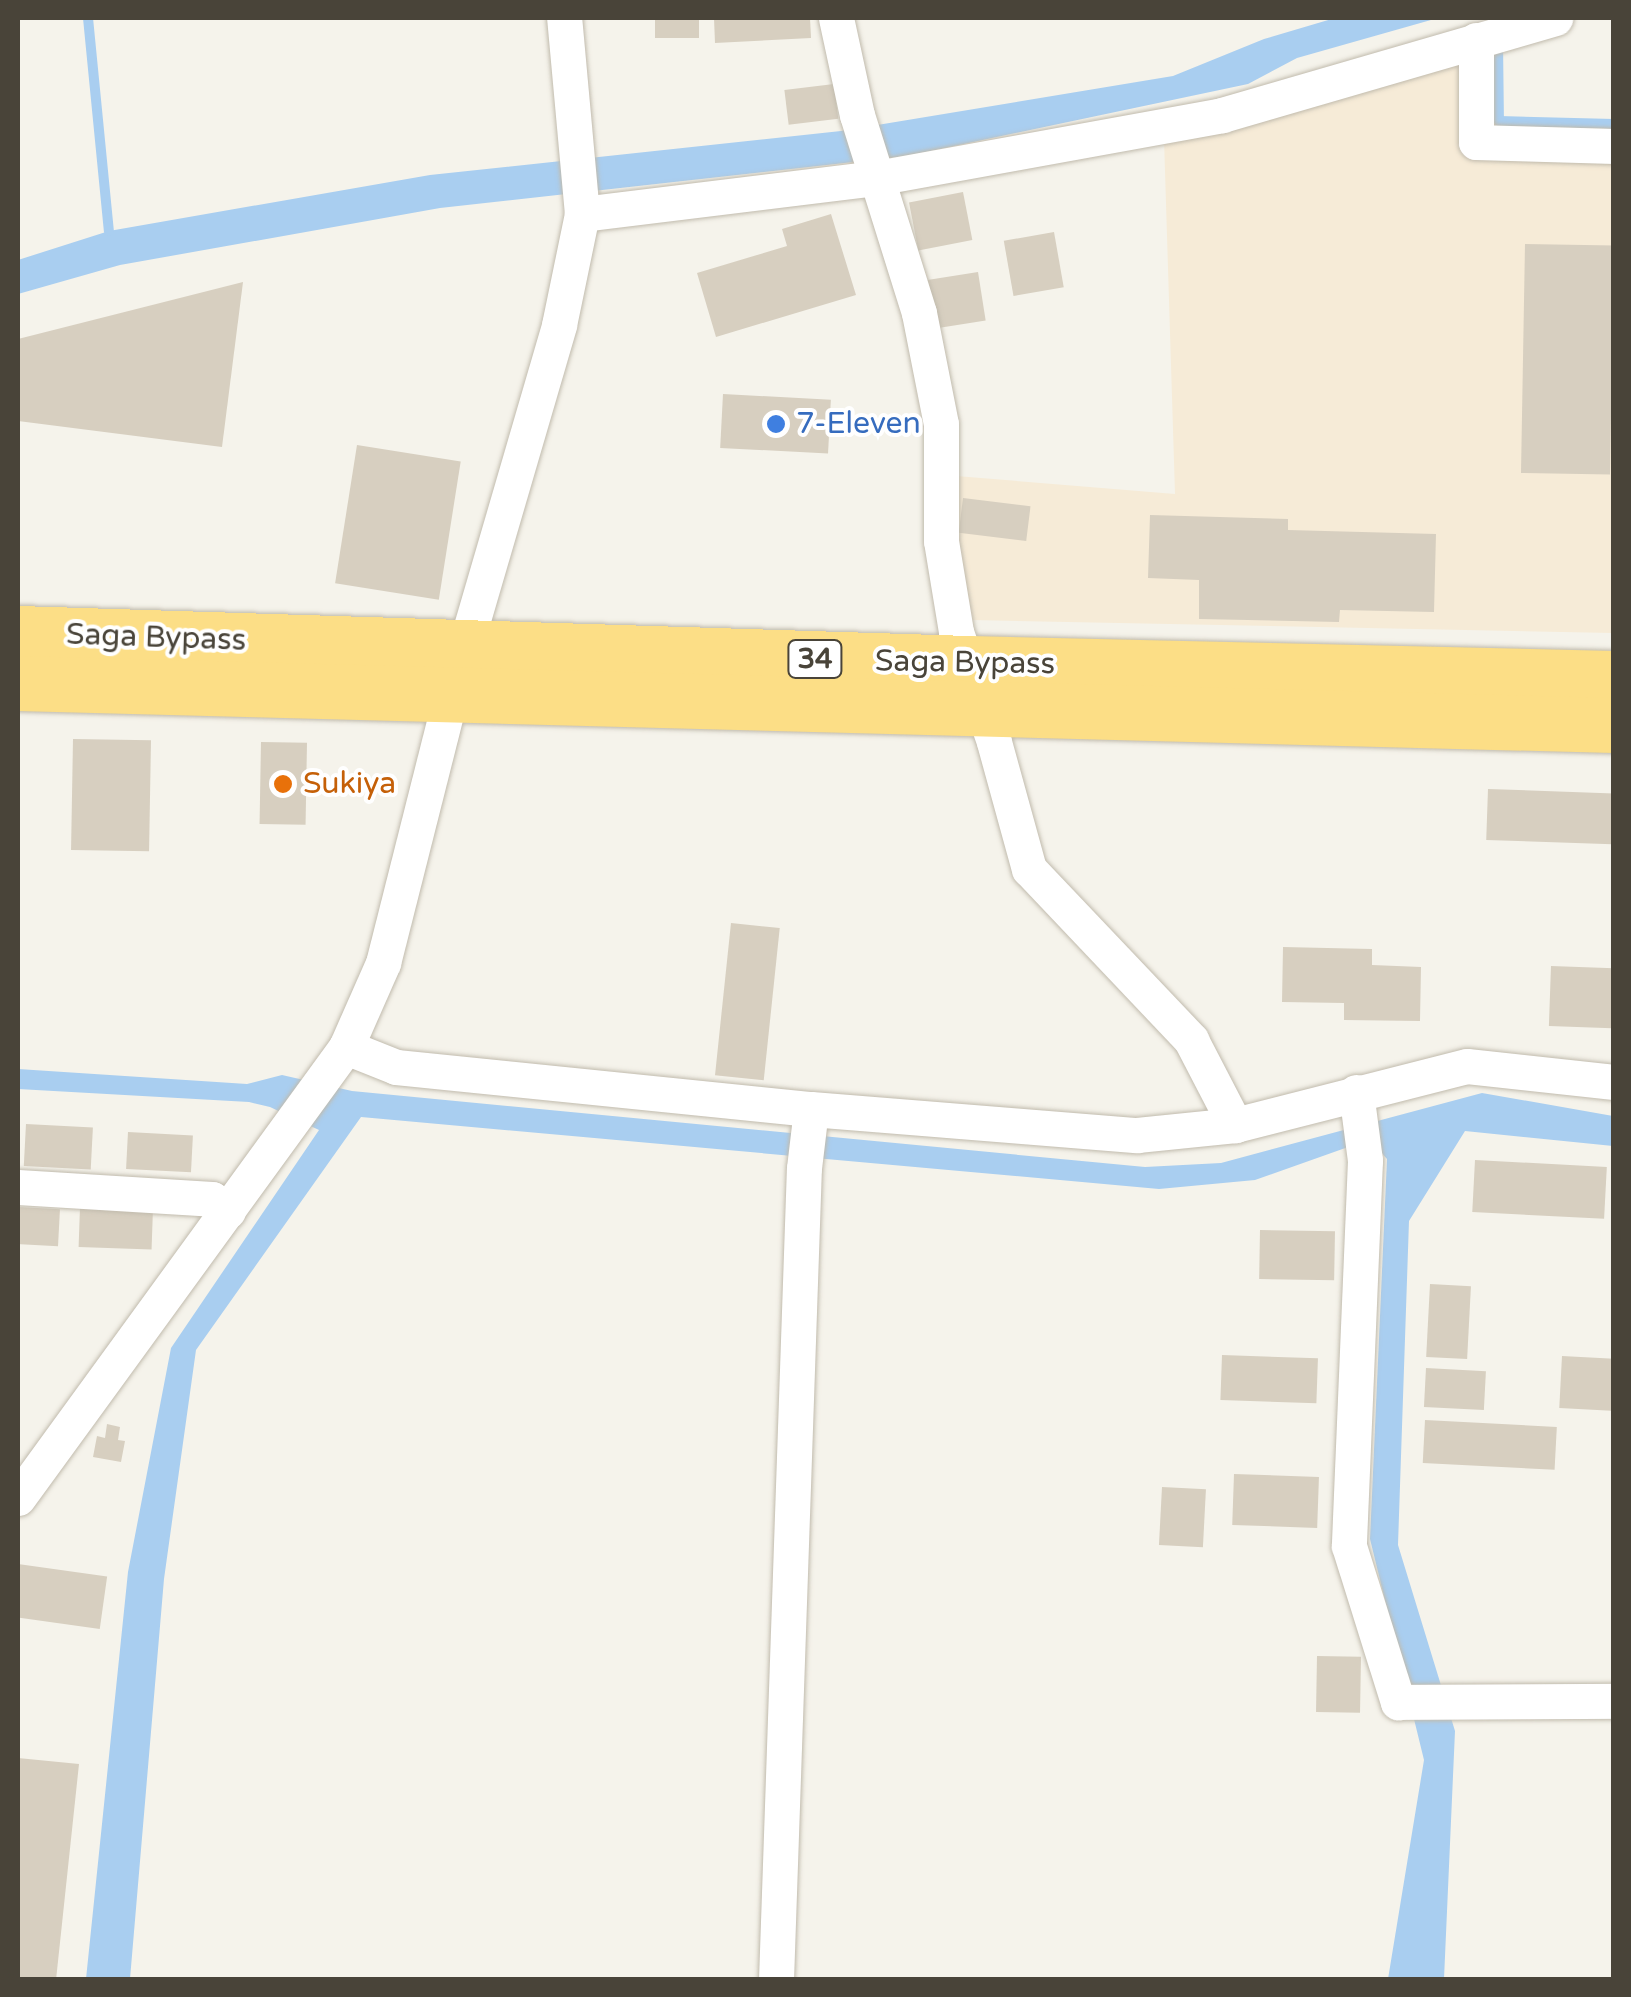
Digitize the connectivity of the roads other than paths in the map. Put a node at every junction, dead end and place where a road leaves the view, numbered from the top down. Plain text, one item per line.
1 (564, 18) edge
2 (836, 18) edge
3 (1554, 18) edge
4 (1476, 40) junction
5 (1614, 146) edge
6 (876, 178) junction
7 (582, 214) junction
8 (18, 633) edge
9 (457, 672) junction
10 (1614, 678) edge
11 (18, 683) edge
12 (976, 686) junction
13 (1614, 724) edge
14 (346, 1048) junction
15 (1614, 1082) edge
16 (1357, 1104) junction
17 (810, 1119) junction
18 (1235, 1125) junction
19 (18, 1187) edge
20 (228, 1211) junction
21 (18, 1498) edge
22 (1614, 1701) edge
23 (776, 1980) edge

1 - 7 street
2 - 6 street
3 - 4 street
4 - 5 street
4 - 6 street
6 - 7 street
6 - 12 street
7 - 9 street
8 - 9 highway, Saga Bypass / 34
9 - 11 highway, Saga Bypass / 34
9 - 12 highway, Saga Bypass / 34
9 - 14 street
10 - 12 highway, Saga Bypass / 34
12 - 13 highway, Saga Bypass / 34
12 - 18 street
14 - 17 street
14 - 20 street
15 - 16 street
16 - 18 street
16 - 22 street
17 - 18 street
17 - 23 street
19 - 20 street
20 - 21 street

